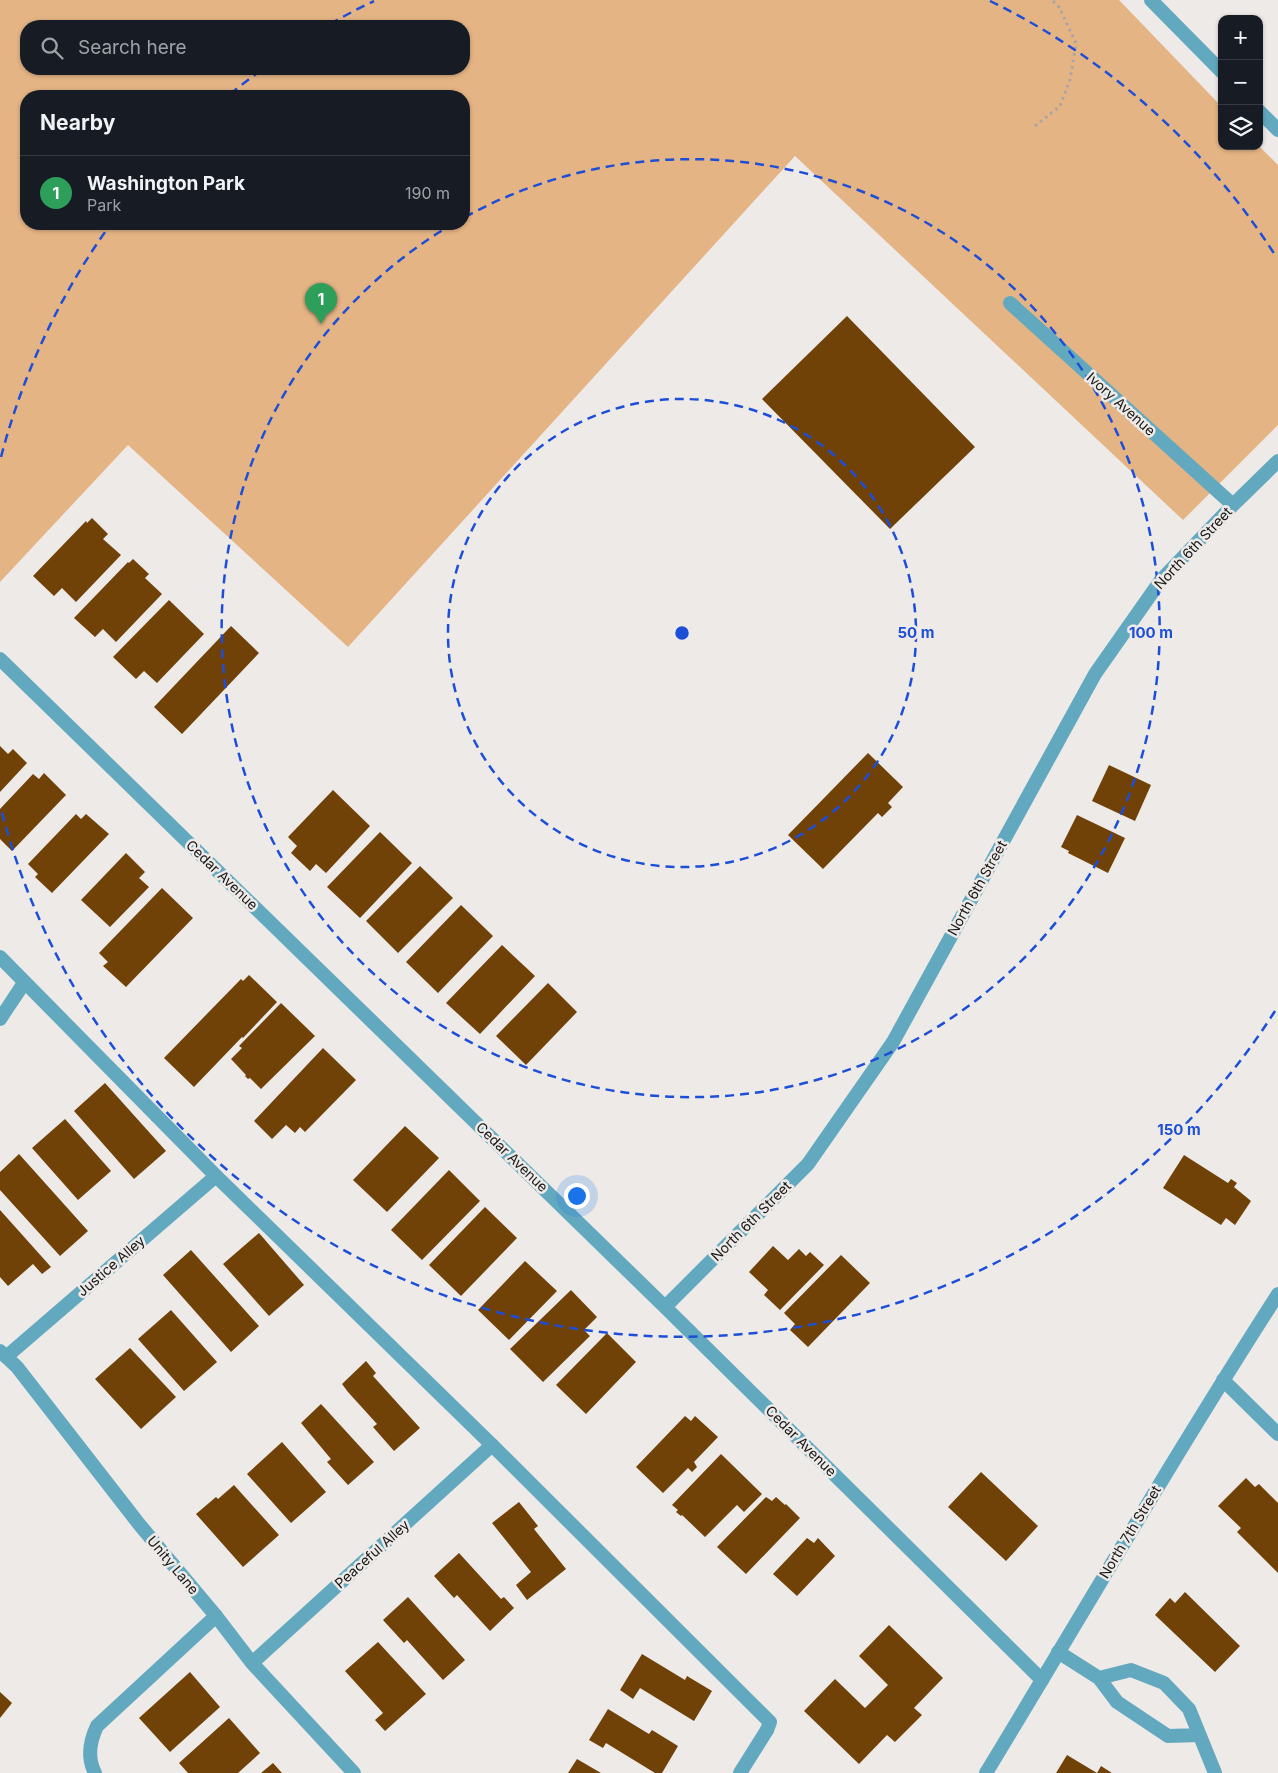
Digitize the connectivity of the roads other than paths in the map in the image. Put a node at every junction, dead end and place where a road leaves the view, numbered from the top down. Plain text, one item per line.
1 (1151, 0) edge
2 (1218, 68) edge
3 (1263, 115) edge
4 (1278, 130) edge
5 (1010, 303) dead end
6 (1278, 461) edge
7 (1233, 505) junction
8 (0, 659) edge
9 (0, 957) edge
10 (24, 983) junction
11 (0, 1020) edge
12 (216, 1176) junction
13 (1278, 1294) edge
14 (665, 1306) junction
15 (3, 1354) edge
16 (1223, 1380) junction
17 (1278, 1434) edge
18 (492, 1445) junction
19 (216, 1616) junction
20 (1058, 1652) junction
21 (252, 1662) junction
22 (1099, 1678) junction
23 (1042, 1680) junction
24 (1199, 1736) junction
25 (95, 1773) edge
26 (354, 1773) edge
27 (740, 1773) edge
28 (986, 1773) edge
29 (1215, 1773) edge

1 - 2 street
3 - 4 street
5 - 7 street, Ivory Avenue
6 - 7 street, North 6th Street
7 - 14 street, North 6th Street
8 - 14 street, Cedar Avenue
9 - 10 street
10 - 11 street
10 - 12 street
12 - 15 street, Justice Alley
12 - 18 street
13 - 16 street, North 7th Street
14 - 23 street, Cedar Avenue
15 - 19 street, Unity Lane
16 - 17 street
16 - 20 street, North 7th Street
18 - 21 street, Peaceful Alley
18 - 27 street
19 - 21 street, Unity Lane
19 - 25 street
20 - 22 street
20 - 23 street, North 7th Street
21 - 26 street, Unity Lane
22 - 24 street
22 - 24 street
23 - 28 street, North 7th Street
24 - 29 street

